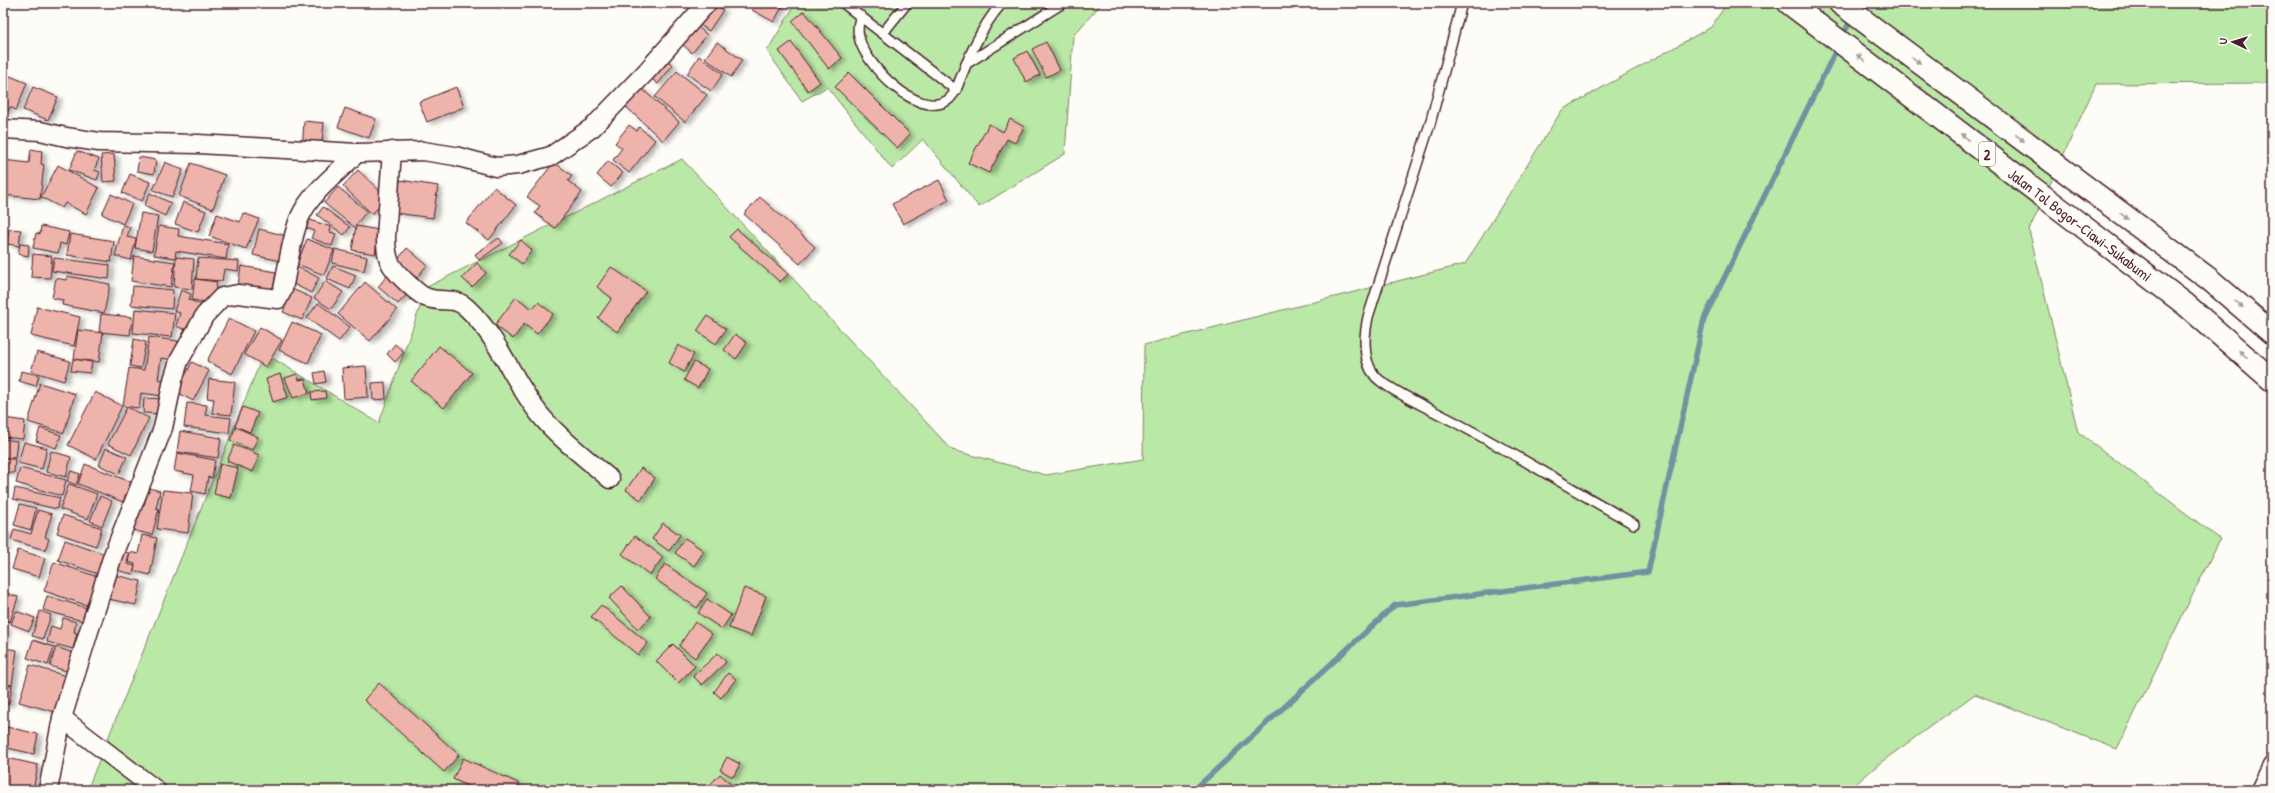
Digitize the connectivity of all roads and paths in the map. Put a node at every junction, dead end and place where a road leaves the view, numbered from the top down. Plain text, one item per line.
1 (708, 3) edge
2 (844, 3) edge
3 (907, 3) edge
4 (1002, 3) edge
5 (1063, 3) edge
6 (1462, 3) edge
7 (1789, 3) edge
8 (1840, 3) edge
9 (861, 16) junction
10 (883, 33) junction
11 (966, 64) junction
12 (956, 90) junction
13 (3, 129) edge
14 (392, 151) junction
15 (357, 153) junction
16 (2272, 333) edge
17 (2272, 380) edge
18 (610, 479) dead end
19 (1634, 524) dead end
20 (62, 718) junction
21 (2272, 766) edge
22 (48, 790) edge
23 (156, 790) edge
24 (2260, 790) edge

1 - 14 street
2 - 9 lane
3 - 10 lane
4 - 11 lane
5 - 11 lane
6 - 19 lane
17 -> 7 highway, Jalan Tol Bogor–Ciawi–Sukabumi / 2
8 -> 16 highway, 2
9 - 10 lane
9 - 12 lane
10 - 12 lane
11 - 12 lane
13 - 15 street
14 - 15 street
14 - 18 street
15 - 20 street
20 - 22 street
20 - 23 street
21 - 24 street

